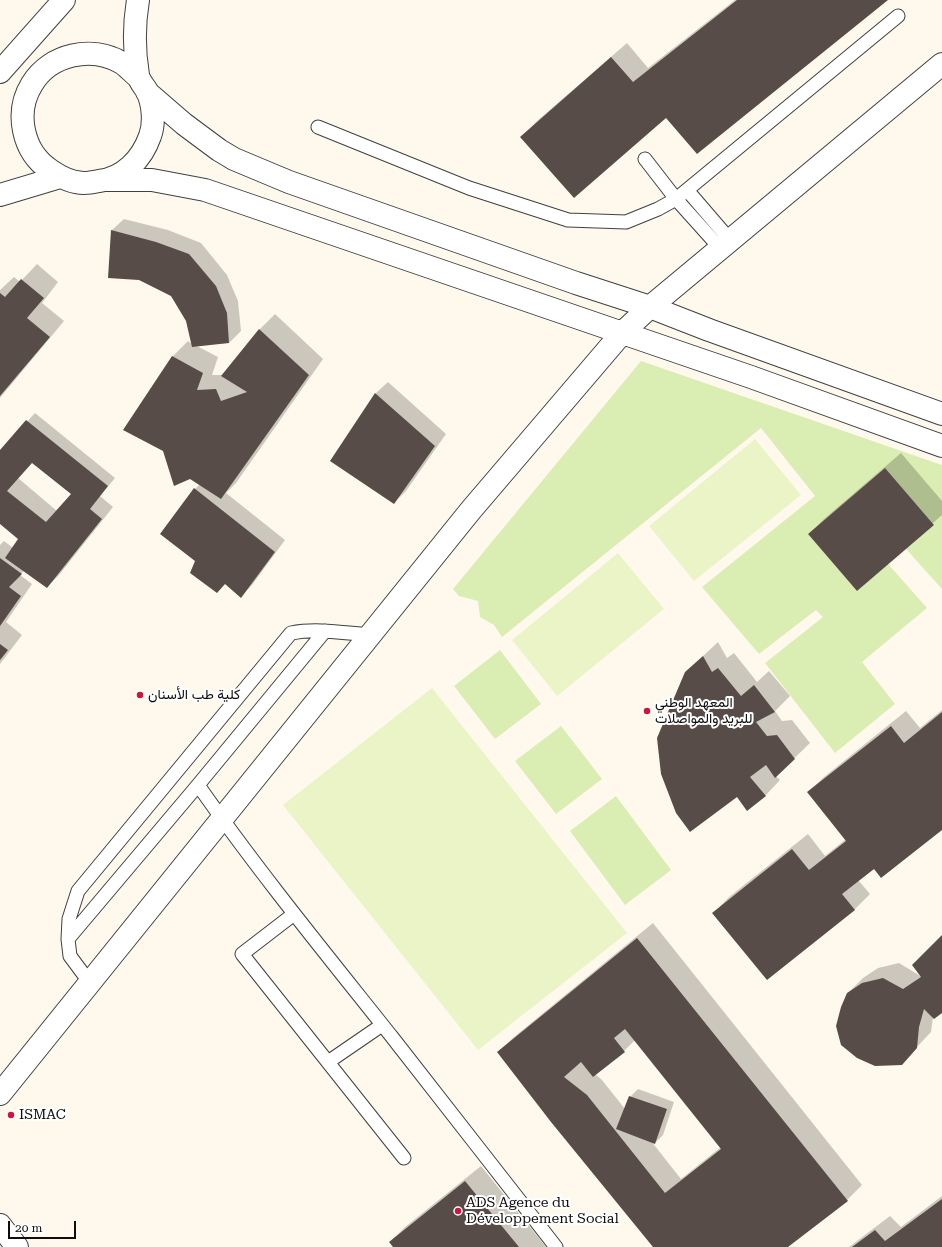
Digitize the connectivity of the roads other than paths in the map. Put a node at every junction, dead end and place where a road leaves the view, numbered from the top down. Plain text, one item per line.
1 (64, 0) edge
2 (138, 0) edge
3 (898, 16) dead end
4 (942, 64) edge
5 (5, 66) edge
6 (32, 85) junction
7 (143, 85) junction
8 (318, 127) dead end
9 (645, 159) dead end
10 (60, 177) junction
11 (108, 180) junction
12 (687, 190) junction
13 (0, 195) edge
14 (676, 199) junction
15 (725, 244) junction
16 (650, 307) junction
17 (622, 333) junction
18 (858, 384) junction
19 (846, 412) junction
20 (942, 414) edge
21 (942, 446) edge
22 (325, 631) junction
23 (370, 635) junction
24 (198, 785) junction
25 (222, 819) junction
26 (294, 914) junction
27 (68, 939) junction
28 (90, 983) junction
29 (382, 1025) junction
30 (328, 1062) junction
31 (0, 1094) edge
32 (404, 1158) dead end
33 (0, 1225) edge
34 (17, 1247) edge
35 (556, 1247) edge

1 - 5 street
2 - 7 street
3 - 12 lane
4 - 15 street
5 - 6 street
6 - 7 street
6 - 10 street
7 - 11 street
7 - 16 street
8 - 14 lane
9 - 14 lane
10 - 11 street
10 - 13 street
11 - 17 street
12 - 14 lane
12 - 15 lane
14 - 15 lane
15 - 16 street
16 - 17 street
16 - 18 street
17 - 19 street
17 - 23 street
18 - 19 street
18 - 20 street
19 - 21 street
22 - 23 lane
22 - 24 lane
22 - 27 lane
23 - 25 street
24 - 25 lane
24 - 27 lane
25 - 26 lane
25 - 28 street
26 - 29 lane
26 - 30 lane
27 - 28 lane
28 - 31 street
29 - 30 lane
29 - 35 lane
30 - 32 lane
33 - 34 street

